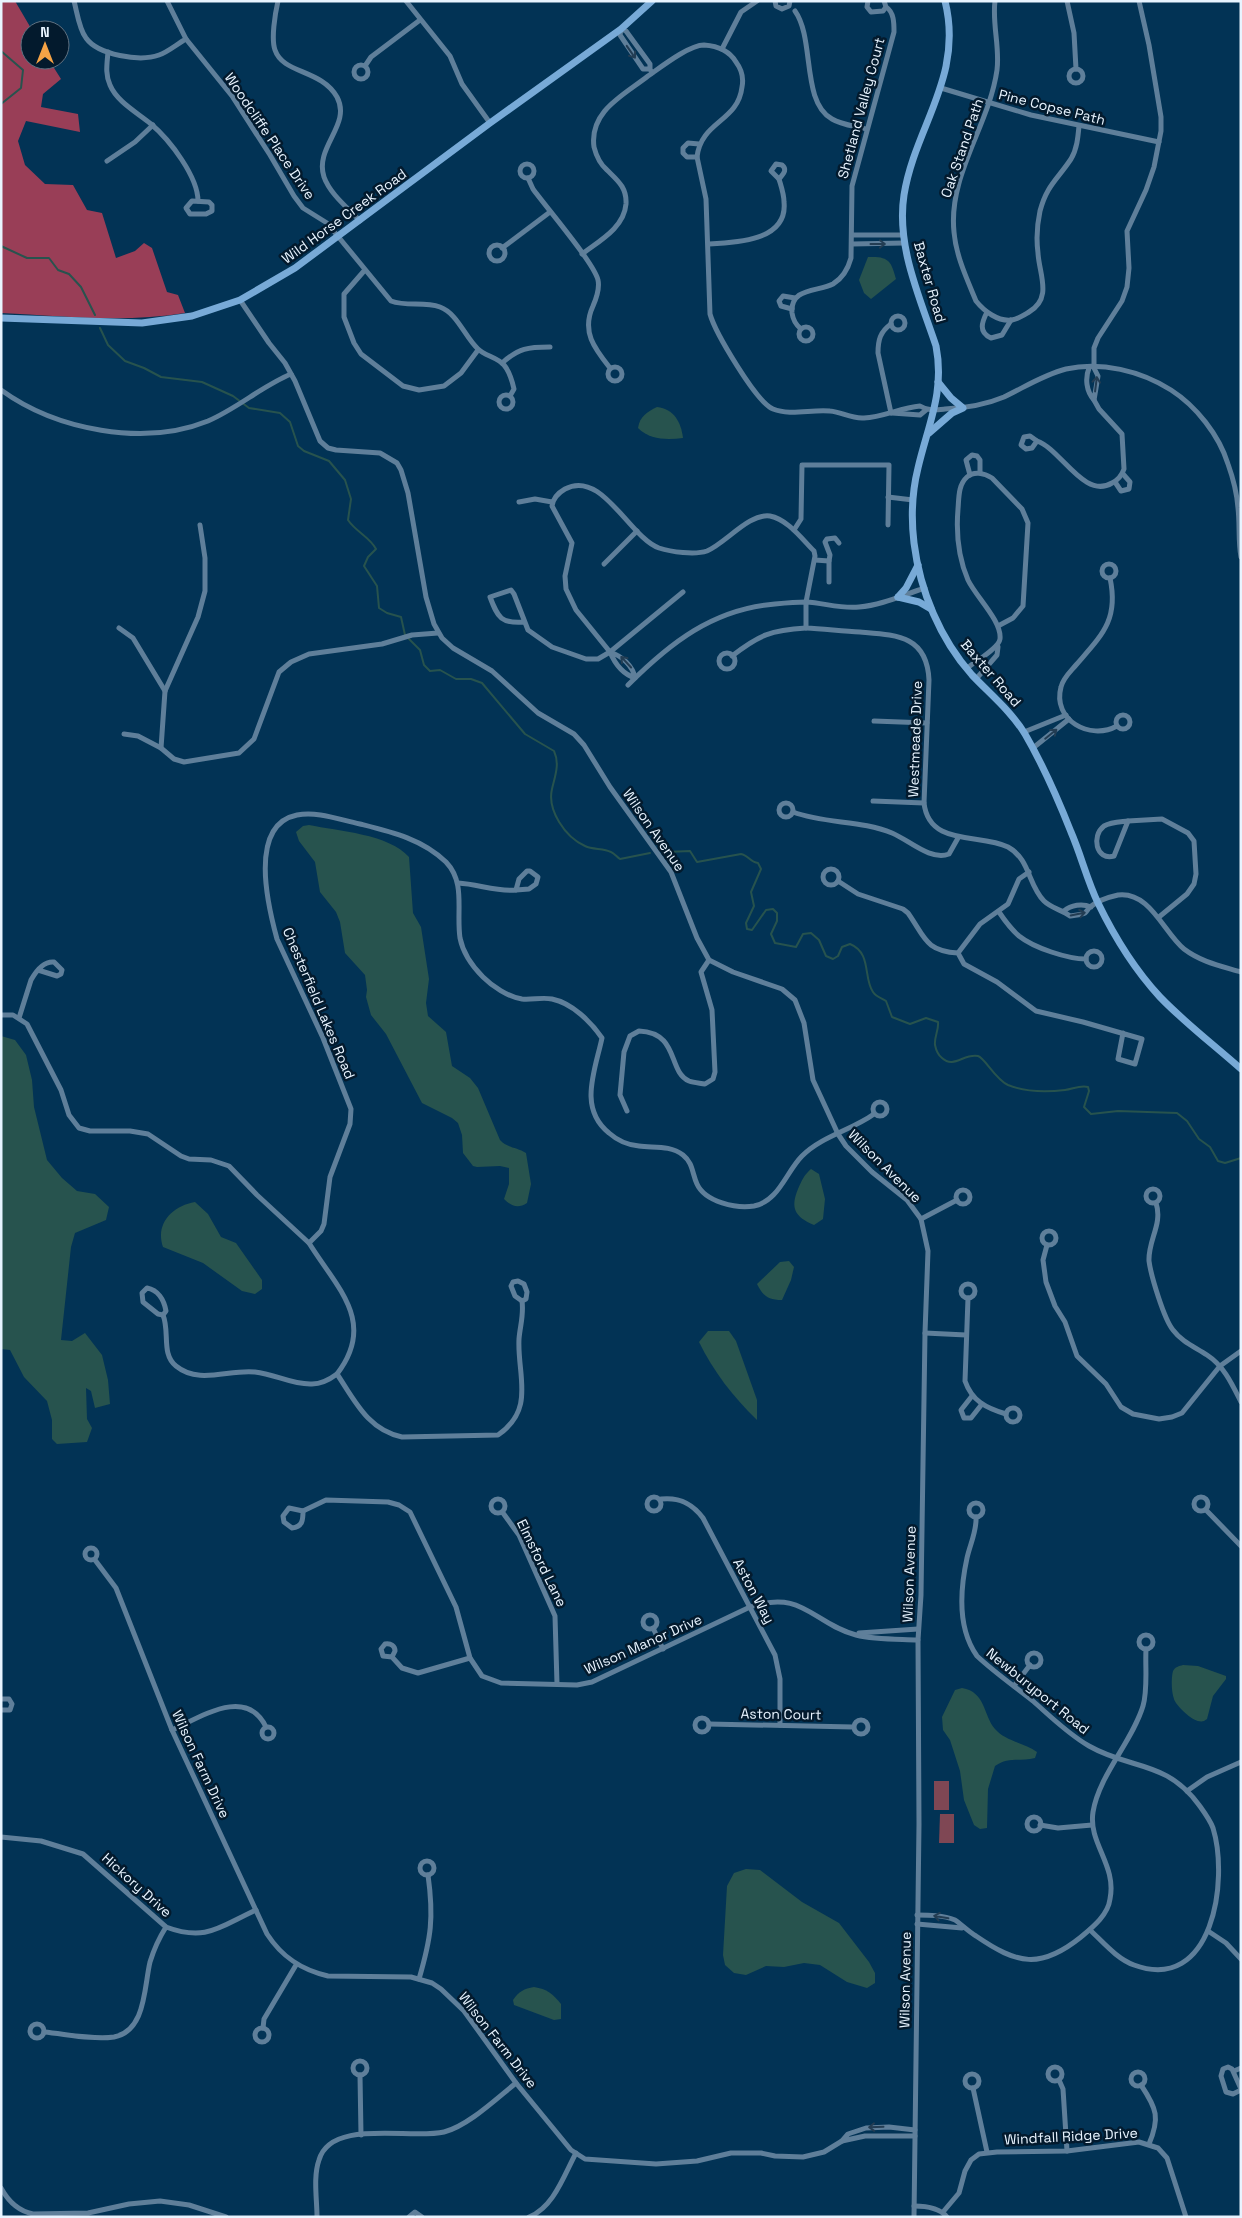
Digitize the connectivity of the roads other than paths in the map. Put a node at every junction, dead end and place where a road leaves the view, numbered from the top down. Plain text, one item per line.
1 (74, 1) edge
2 (168, 1) edge
3 (278, 1) edge
4 (406, 1) edge
5 (652, 1) edge
6 (758, 1) edge
7 (775, 1) edge
8 (868, 1) edge
9 (945, 1) edge
10 (995, 1) edge
11 (1067, 1) edge
12 (1139, 1) edge
13 (885, 4) edge
14 (792, 7) edge
15 (420, 20) junction
16 (621, 29) junction
17 (186, 39) junction
18 (722, 49) junction
19 (108, 52) junction
20 (365, 66) dead end
21 (1076, 69) dead end
22 (651, 71) junction
23 (941, 88) junction
24 (990, 103) junction
25 (490, 122) junction
26 (153, 125) junction
27 (1080, 126) junction
28 (866, 129) junction
29 (1160, 142) junction
30 (699, 144) junction
31 (697, 157) junction
32 (107, 161) dead end
33 (528, 178) dead end
34 (779, 179) dead end
35 (198, 201) junction
36 (550, 212) junction
37 (360, 221) junction
38 (852, 235) junction
39 (904, 235) junction
40 (338, 236) junction
41 (904, 243) junction
42 (709, 244) junction
43 (852, 244) junction
44 (502, 248) dead end
45 (582, 254) junction
46 (364, 271) junction
47 (795, 298) junction
48 (240, 300) junction
49 (792, 309) junction
50 (987, 312) junction
51 (1, 318) edge
52 (1011, 320) junction
53 (891, 324) dead end
54 (801, 330) dead end
55 (550, 347) dead end
56 (478, 350) junction
57 (502, 363) junction
58 (610, 368) dead end
59 (1092, 368) junction
60 (291, 374) junction
61 (938, 382) junction
62 (1, 390) edge
63 (510, 396) dead end
64 (1094, 400) junction
65 (963, 408) junction
66 (935, 410) junction
67 (891, 413) junction
68 (929, 433) junction
69 (1036, 441) dead end
70 (980, 473) junction
71 (1123, 474) junction
72 (970, 475) junction
73 (1115, 482) junction
74 (888, 497) junction
75 (913, 500) junction
76 (519, 502) dead end
77 (552, 502) junction
78 (200, 525) dead end
79 (888, 525) dead end
80 (794, 530) junction
81 (637, 531) junction
82 (839, 543) dead end
83 (1241, 557) edge
84 (815, 560) junction
85 (829, 561) junction
86 (604, 564) dead end
87 (918, 565) junction
88 (1110, 578) dead end
89 (829, 582) dead end
90 (925, 588) junction
91 (683, 592) dead end
92 (898, 597) junction
93 (806, 602) junction
94 (931, 609) junction
95 (525, 622) junction
96 (998, 626) junction
97 (119, 628) dead end
98 (806, 628) junction
99 (438, 633) junction
100 (998, 647) junction
101 (610, 652) junction
102 (732, 656) dead end
103 (967, 668) junction
104 (635, 678) junction
105 (976, 678) junction
106 (628, 686) dead end
107 (165, 691) junction
108 (1067, 717) junction
109 (874, 720) dead end
110 (927, 723) junction
111 (1117, 726) dead end
112 (1024, 732) junction
113 (124, 734) dead end
114 (161, 748) junction
115 (1033, 748) junction
116 (873, 801) dead end
117 (924, 803) junction
118 (793, 812) dead end
119 (1128, 821) junction
120 (958, 838) junction
121 (1029, 872) junction
122 (838, 881) dead end
123 (458, 883) junction
124 (516, 890) junction
125 (1097, 902) junction
126 (1091, 907) junction
127 (1064, 911) junction
128 (999, 912) junction
129 (1159, 917) junction
130 (958, 953) junction
131 (1086, 959) dead end
132 (709, 960) junction
133 (38, 970) dead end
134 (1241, 972) edge
135 (1, 1015) edge
136 (18, 1018) junction
137 (1123, 1033) junction
138 (1241, 1069) edge
139 (627, 1111) dead end
140 (874, 1114) dead end
141 (838, 1134) junction
142 (957, 1200) dead end
143 (1156, 1203) dead end
144 (920, 1219) junction
145 (309, 1243) junction
146 (1047, 1245) dead end
147 (968, 1298) dead end
148 (522, 1301) dead end
149 (163, 1315) junction
150 (925, 1334) junction
151 (966, 1336) junction
152 (1241, 1351) edge
153 (1220, 1366) junction
154 (337, 1374) junction
155 (972, 1396) junction
156 (1241, 1402) edge
157 (982, 1404) junction
158 (1006, 1414) dead end
159 (661, 1499) dead end
160 (303, 1510) junction
161 (1206, 1510) dead end
162 (503, 1513) dead end
163 (976, 1517) dead end
164 (1241, 1546) edge
165 (95, 1560) dead end
166 (750, 1607) junction
167 (653, 1628) dead end
168 (918, 1629) junction
169 (854, 1634) junction
170 (918, 1640) junction
171 (663, 1649) junction
172 (1146, 1649) dead end
173 (392, 1657) dead end
174 (470, 1658) junction
175 (1030, 1665) dead end
176 (556, 1684) junction
177 (1014, 1686) junction
178 (1, 1699) edge
179 (1, 1710) edge
180 (709, 1724) dead end
181 (780, 1725) junction
182 (853, 1726) dead end
183 (266, 1727) dead end
184 (172, 1730) junction
185 (1118, 1758) junction
186 (1241, 1762) edge
187 (1187, 1792) junction
188 (1092, 1825) junction
189 (1040, 1826) dead end
190 (1, 1837) edge
191 (428, 1875) dead end
192 (256, 1910) junction
193 (917, 1914) junction
194 (917, 1924) junction
195 (166, 1926) junction
196 (962, 1928) junction
197 (1090, 1930) junction
198 (1208, 1931) junction
199 (1241, 1959) edge
200 (296, 1965) junction
201 (419, 1979) junction
202 (263, 2028) dead end
203 (44, 2032) dead end
204 (1241, 2068) edge
205 (1234, 2071) junction
206 (360, 2075) dead end
207 (1059, 2080) dead end
208 (516, 2083) junction
209 (1142, 2085) dead end
210 (973, 2088) dead end
211 (1241, 2089) edge
212 (915, 2133) junction
213 (361, 2134) junction
214 (842, 2141) junction
215 (1149, 2144) junction
216 (1067, 2150) junction
217 (987, 2152) junction
218 (576, 2153) junction
219 (1, 2188) edge
220 (914, 2206) junction
221 (945, 2214) edge
222 (226, 2217) edge
223 (317, 2217) edge
224 (409, 2217) edge
225 (422, 2217) edge
226 (530, 2217) edge
227 (914, 2217) edge
228 (1186, 2217) edge

1 - 19 street
2 - 17 street, Woodcliffe Place Drive
3 - 37 street
4 - 15 street
5 - 16 main road, Wild Horse Creek Road
6 - 18 street
7 - 14 street
8 - 13 street, Shetland Valley Court
9 - 23 main road, Baxter Road
10 - 24 street, Oak Stand Path
11 - 21 street
12 - 29 street
13 - 28 street, Shetland Valley Court
14 - 28 street
15 - 20 street
15 - 25 street
16 - 22 street
16 - 25 main road, Wild Horse Creek Road
17 - 19 street
17 - 40 street, Woodcliffe Place Drive
18 - 22 street
18 - 30 street
19 - 26 street
22 - 45 street
23 - 24 street, Pine Copse Path
23 - 39 main road, Baxter Road
24 - 27 street, Pine Copse Path
24 - 50 street, Oak Stand Path
25 - 37 main road, Wild Horse Creek Road
26 - 32 street
26 - 35 street
27 - 29 street, Pine Copse Path
27 - 52 street
28 - 38 street, Shetland Valley Court
29 - 59 street
30 - 31 street
30 - 31 street
31 - 42 street
33 - 36 street
34 - 42 street
35 - 35 street
36 - 44 street
36 - 45 street
37 - 40 main road, Wild Horse Creek Road
38 - 39 street
38 - 43 street, Shetland Valley Court
39 - 41 main road, Baxter Road
40 - 46 street, Woodcliffe Place Drive
40 - 48 main road, Wild Horse Creek Road
43 -> 41 street
41 - 61 main road, Baxter Road
42 - 67 street
43 - 47 street, Shetland Valley Court
45 - 58 street
46 - 56 street, Woodcliffe Place Drive
46 - 56 street
47 - 49 street
47 - 49 street, Shetland Valley Court
48 - 51 main road, Wild Horse Creek Road
48 - 60 street, Wilson Avenue
49 - 54 street
50 - 52 street, Oak Stand Path
50 - 52 street
53 - 67 street
55 - 57 street
56 - 57 street, Woodcliffe Place Drive
57 - 63 street
64 -> 59 street
59 - 64 street
59 - 65 street
59 - 83 street
60 - 62 street
60 - 99 street, Wilson Avenue
61 - 65 main road
61 - 66 main road, Baxter Road
64 - 71 street
65 - 66 street
65 - 68 main road
66 - 67 street
66 - 68 main road, Baxter Road
68 - 75 main road, Baxter Road
69 - 73 street
70 - 72 street
70 - 72 street
70 - 96 street
71 - 73 street
71 - 73 street
72 - 96 street
74 - 75 street
74 - 79 street
74 - 80 street
75 - 87 main road, Baxter Road
76 - 77 street
77 - 81 street
77 - 101 street
78 - 107 street
80 - 81 street
80 - 84 street
81 - 86 street
82 - 85 street
84 - 85 street
84 - 93 street
85 - 89 street
87 - 90 main road, Baxter Road
87 - 92 main road
88 - 108 street
90 - 92 street
90 - 94 main road, Baxter Road
91 - 101 street
92 - 93 street
92 - 94 main road
93 - 98 street
93 - 104 street
94 - 103 main road, Baxter Road
95 - 95 street
95 - 101 street
96 - 100 street
97 - 107 street
98 - 102 street, Westmeade Drive
98 - 110 street, Westmeade Drive
99 - 114 street
99 - 132 street, Wilson Avenue
100 - 103 street
100 - 105 street
101 - 104 street
103 - 105 main road, Baxter Road
104 - 106 street
105 - 112 main road, Baxter Road
107 - 114 street
108 - 111 street
108 - 112 street
115 -> 108 street
109 - 110 street
110 - 117 street, Westmeade Drive
112 - 115 main road, Baxter Road
113 - 114 street
115 - 125 main road, Baxter Road
116 - 117 street
117 - 120 street, Westmeade Drive
118 - 120 street
119 - 119 street
119 - 129 street
120 - 121 street, Westmeade Drive
121 - 127 street, Westmeade Drive
121 - 128 street
122 - 130 street
123 - 124 street
123 - 141 street, Chesterfield Lakes Road
123 - 145 street, Chesterfield Lakes Road
124 - 124 street
125 - 126 street, Westmeade Drive
125 - 129 street, Westmeade Drive
125 - 138 main road, Baxter Road
126 - 127 street
127 -> 126 street, Westmeade Drive
128 - 130 street
128 - 131 street
129 - 134 street, Westmeade Drive
130 - 137 street
132 - 139 street
132 - 141 street, Wilson Avenue
133 - 136 street
135 - 136 street
136 - 145 street
137 - 137 street
140 - 141 street
141 - 144 street, Wilson Avenue
142 - 144 street
143 - 153 street
144 - 150 street, Wilson Avenue
145 - 154 street
146 - 153 street
147 - 151 street
148 - 154 street
149 - 149 street
149 - 154 street
150 - 151 street
150 - 168 street, Wilson Avenue
151 - 155 street
152 - 153 street
153 - 156 street
155 - 157 street
155 - 157 street
157 - 158 street
159 - 166 street, Aston Way
160 - 160 street, Wilson Manor Drive
160 - 174 street, Wilson Manor Drive
161 - 164 street
162 - 176 street, Elmsford Lane
163 - 177 street, Newburyport Road
165 - 184 street, Wilson Farm Drive
166 - 169 street, Wilson Manor Drive
166 - 171 street, Wilson Manor Drive
166 - 181 street, Aston Way
167 - 171 street
168 - 169 street
168 - 170 street, Wilson Avenue
169 - 170 street, Wilson Manor Drive
170 - 193 street, Wilson Avenue
171 - 176 street, Wilson Manor Drive
172 - 185 street
173 - 174 street
174 - 176 street, Wilson Manor Drive
175 - 177 street
177 - 185 street, Newburyport Road
178 - 179 street
180 - 181 street, Aston Court
181 - 182 street, Aston Court
183 - 184 street
184 - 192 street, Wilson Farm Drive
185 - 187 street, Newburyport Road
185 - 188 street
186 - 187 street
187 - 198 street, Newburyport Road
188 - 189 street
188 - 197 street
190 - 195 street, Hickory Drive
191 - 201 street
192 - 195 street, Hickory Drive
192 - 200 street, Wilson Farm Drive
193 - 194 street, Wilson Avenue
196 -> 193 street
194 - 196 street
194 - 212 street, Wilson Avenue
195 - 203 street
196 - 197 street
197 - 198 street, Newburyport Road
198 - 199 street
200 - 201 street, Wilson Farm Drive
200 - 202 street
201 - 208 street, Wilson Farm Drive
204 - 205 street
205 - 211 street
205 - 211 street
206 - 213 street
207 - 216 street
208 - 213 street
208 - 218 street, Wilson Farm Drive
209 - 215 street
210 - 217 street
212 - 214 street, Wilson Farm Drive
212 -> 214 street, Wilson Farm Drive
212 - 220 street, Wilson Avenue
213 - 223 street
214 - 218 street, Wilson Farm Drive
215 - 216 street, Windfall Ridge Drive
215 - 228 street, Windfall Ridge Drive
216 - 217 street, Windfall Ridge Drive
217 - 221 street, Windfall Ridge Drive
218 - 226 street
219 - 222 street
220 - 221 street
220 - 227 street, Wilson Avenue
224 - 225 street

